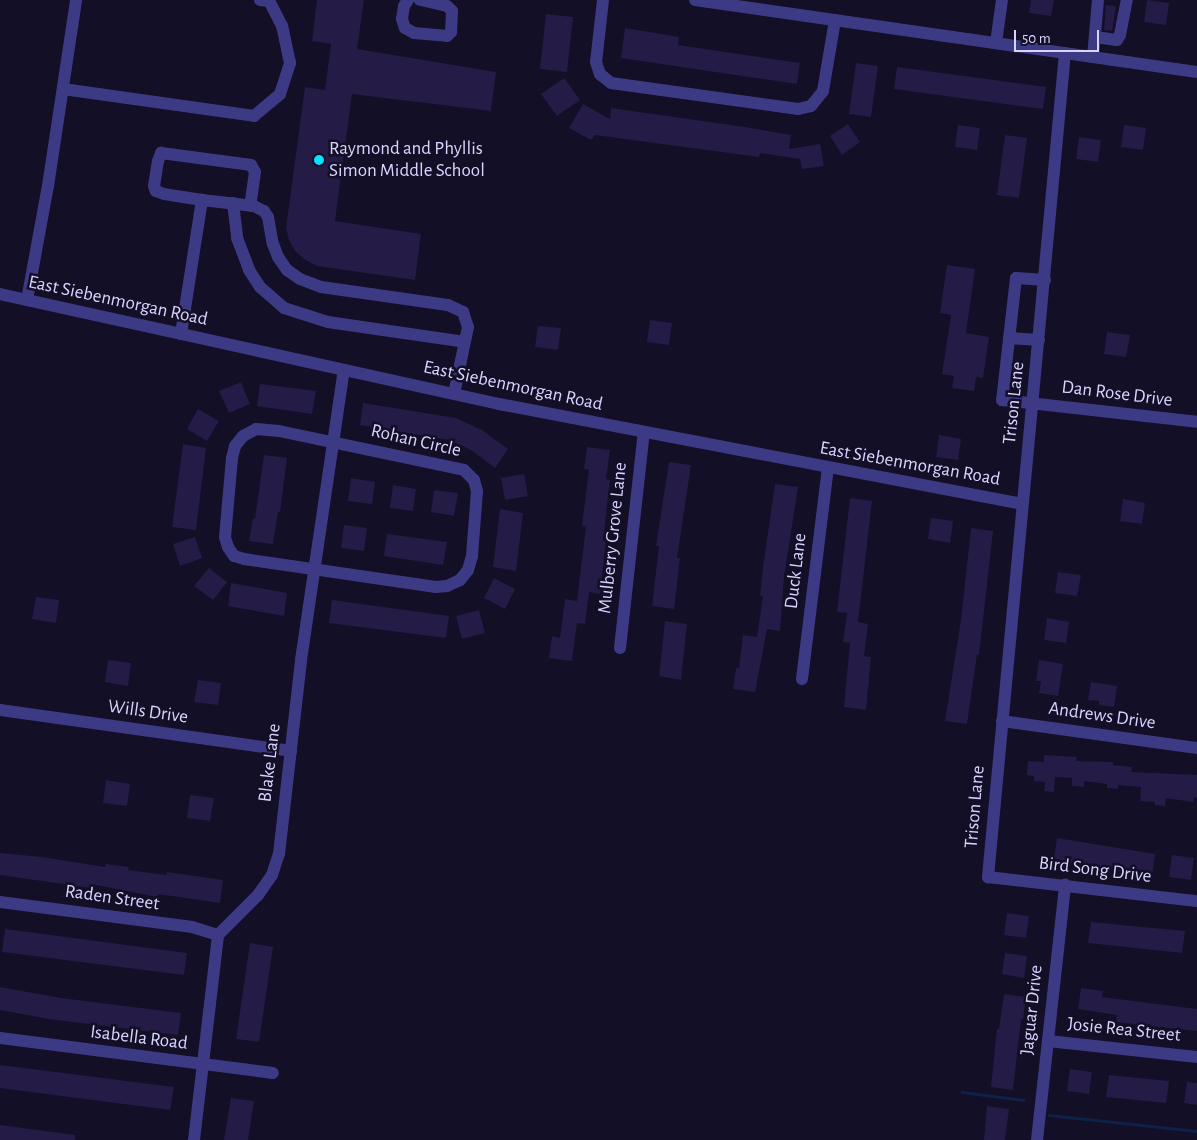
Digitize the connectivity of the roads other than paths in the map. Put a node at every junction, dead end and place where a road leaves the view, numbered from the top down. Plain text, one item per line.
1 (76, 0) edge
2 (260, 0) edge
3 (408, 0) edge
4 (420, 0) edge
5 (604, 0) edge
6 (695, 0) edge
7 (1002, 0) edge
8 (1098, 0) edge
9 (1127, 0) edge
10 (835, 20) junction
11 (1095, 37) junction
12 (1117, 40) junction
13 (996, 43) junction
14 (1065, 53) junction
15 (1093, 57) junction
16 (1120, 61) junction
17 (1197, 72) edge
18 (64, 89) junction
19 (202, 200) junction
20 (233, 203) junction
21 (250, 206) junction
22 (1044, 280) junction
23 (0, 294) edge
24 (27, 300) junction
25 (182, 334) junction
26 (1009, 338) junction
27 (1039, 340) junction
28 (465, 342) junction
29 (344, 370) junction
30 (454, 394) junction
31 (1033, 403) junction
32 (1197, 422) edge
33 (644, 432) junction
34 (333, 441) junction
35 (828, 468) junction
36 (1022, 504) junction
37 (314, 570) junction
38 (620, 648) dead end
39 (802, 679) dead end
40 (0, 710) edge
41 (1002, 721) junction
42 (1197, 748) edge
43 (291, 751) junction
44 (988, 877) joint
45 (1065, 885) junction
46 (1197, 901) edge
47 (0, 902) edge
48 (218, 935) junction
49 (0, 1038) edge
50 (1048, 1041) junction
51 (1197, 1057) edge
52 (203, 1065) junction
53 (274, 1074) dead end
54 (194, 1140) edge
55 (1037, 1140) edge

1 - 18 street
2 - 18 street
3 - 4 street
5 - 10 street
6 - 10 street
7 - 13 street
8 - 11 street
9 - 12 street
10 - 13 street
11 - 12 street
11 - 15 street
12 - 16 street
13 - 14 street
14 - 15 street
14 - 22 street, Trison Lane
15 - 16 street
16 - 17 street
18 - 24 street
19 - 20 street
19 - 21 street
19 - 25 street
20 - 21 street
20 - 28 street
21 - 28 street
22 - 26 street
22 - 27 street, Trison Lane
23 - 24 street, East Siebenmorgan Road
24 - 25 street, East Siebenmorgan Road
25 - 29 street, East Siebenmorgan Road
26 - 27 street
26 - 31 street, Dan Rose Drive
27 - 31 street, Trison Lane
28 - 30 street
29 - 30 street, East Siebenmorgan Road
29 - 34 street, Blake Lane
30 - 33 street, East Siebenmorgan Road
31 - 32 street, Dan Rose Drive
31 - 36 street, Trison Lane
33 - 35 street, East Siebenmorgan Road
33 - 38 street, Mulberry Grove Lane
34 - 37 street, Blake Lane
34 - 37 street, Rohan Circle
34 - 37 street, Rohan Circle
35 - 36 street, East Siebenmorgan Road
35 - 39 street, Duck Lane
36 - 41 street, Trison Lane
37 - 43 street, Blake Lane
40 - 43 street, Wills Drive
41 - 42 street, Andrews Drive
41 - 44 street, Trison Lane
43 - 48 street, Blake Lane
44 - 45 street, Bird Song Drive
45 - 46 street, Bird Song Drive
45 - 50 street, Jaguar Drive
47 - 48 street, Raden Street
48 - 52 street
49 - 52 street, Isabella Road
50 - 51 street, Josie Rea Street
50 - 55 street, Jaguar Drive
52 - 53 street, Isabella Road
52 - 54 street

